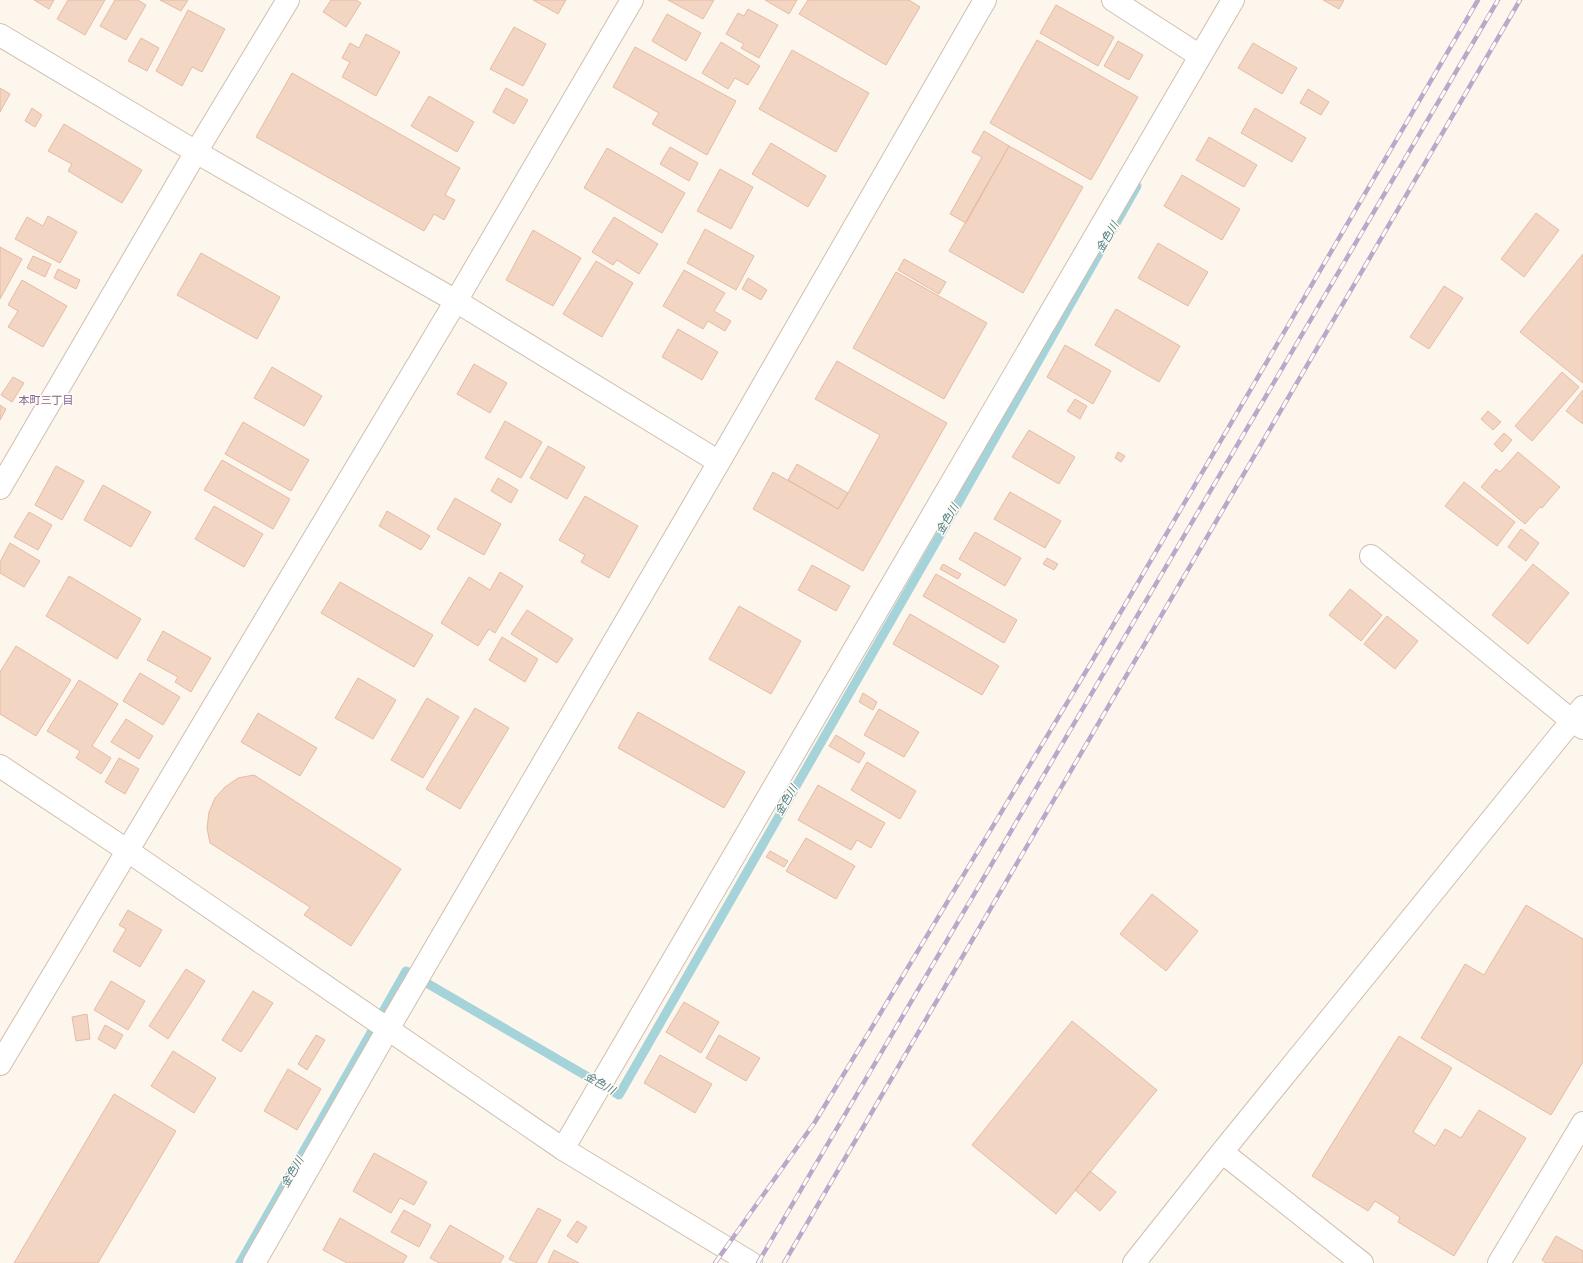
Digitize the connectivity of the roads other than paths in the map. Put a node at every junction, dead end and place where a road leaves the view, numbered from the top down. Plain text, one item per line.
1 (288, 0) edge
2 (632, 0) edge
3 (985, 0) edge
4 (1113, 0) edge
5 (1233, 0) edge
6 (0, 35) edge
7 (1200, 56) junction
8 (196, 152) junction
9 (456, 301) junction
10 (719, 462) junction
11 (0, 488) edge
12 (1371, 556) dead end
13 (1579, 718) edge
14 (0, 766) edge
15 (128, 851) junction
16 (388, 1029) junction
17 (0, 1064) edge
18 (1583, 1123) edge
19 (563, 1149) junction
20 (1222, 1152) junction
21 (254, 1263) edge
22 (751, 1263) edge
23 (1134, 1263) edge
24 (1362, 1263) edge
25 (1499, 1263) edge

1 - 8 street
2 - 9 street
3 - 10 street
4 - 7 street
5 - 7 street
6 - 8 street
7 - 19 street
8 - 9 street
8 - 11 street
9 - 10 street
9 - 15 street
10 - 16 street
12 - 13 street
13 - 20 street
14 - 15 street
15 - 16 street
15 - 17 street
16 - 19 street
16 - 21 street
18 - 25 street
19 - 22 street
20 - 23 street
20 - 24 street

